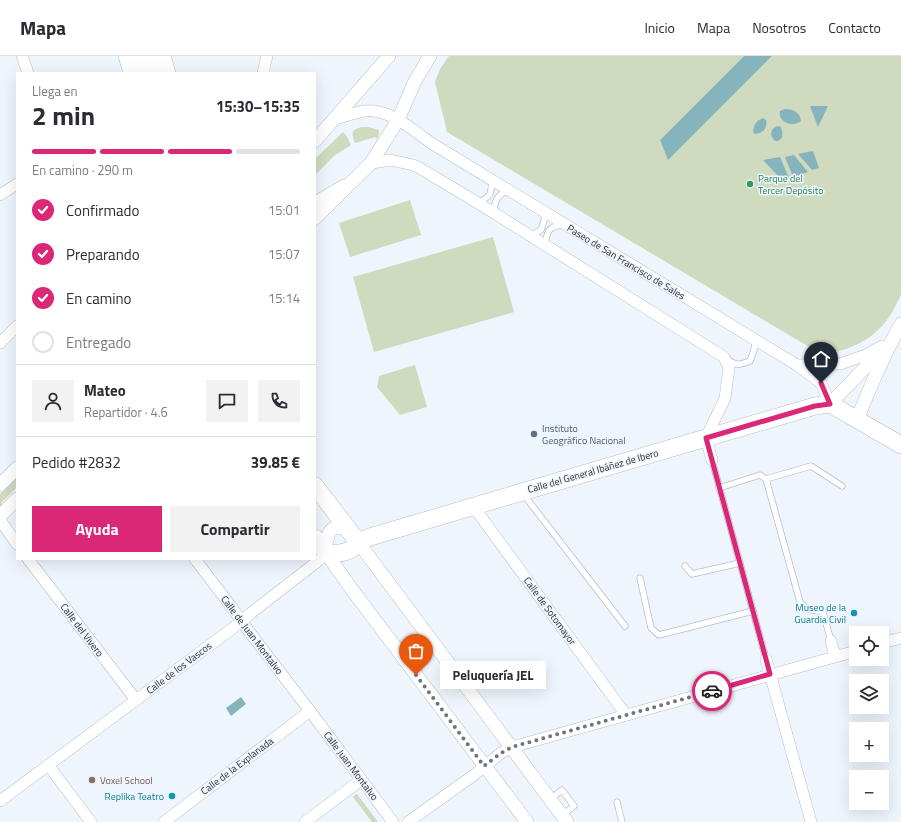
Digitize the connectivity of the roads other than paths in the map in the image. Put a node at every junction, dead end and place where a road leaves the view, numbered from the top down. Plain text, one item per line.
1 (22, 56) edge
2 (125, 56) edge
3 (138, 56) edge
4 (151, 56) edge
5 (164, 56) edge
6 (268, 56) edge
7 (388, 56) edge
8 (430, 56) edge
9 (28, 72) edge
10 (130, 72) edge
11 (143, 72) edge
12 (156, 72) edge
13 (169, 72) edge
14 (263, 72) edge
15 (334, 119) junction
16 (398, 120) junction
17 (316, 139) edge
18 (371, 163) junction
19 (353, 180) junction
20 (492, 180) junction
21 (16, 185) edge
22 (508, 190) junction
23 (0, 195) edge
24 (316, 203) edge
25 (478, 203) junction
26 (545, 212) junction
27 (494, 213) junction
28 (316, 217) edge
29 (565, 225) junction
30 (530, 236) junction
31 (545, 245) junction
32 (901, 324) edge
33 (16, 327) edge
34 (755, 340) junction
35 (0, 342) edge
36 (891, 342) junction
37 (724, 357) junction
38 (796, 365) junction
39 (830, 404) junction
40 (857, 420) junction
41 (706, 438) junction
42 (901, 445) edge
43 (712, 460) joint
44 (16, 469) edge
45 (766, 479) junction
46 (0, 485) edge
47 (842, 486) dead end
48 (316, 487) edge
49 (719, 488) junction
50 (522, 492) junction
51 (16, 500) edge
52 (474, 506) junction
53 (0, 516) edge
54 (0, 520) edge
55 (316, 539) edge
56 (356, 539) junction
57 (16, 543) edge
58 (326, 553) junction
59 (29, 560) edge
60 (196, 560) edge
61 (740, 563) junction
62 (685, 566) dead end
63 (640, 578) dead end
64 (753, 611) junction
65 (241, 621) junction
66 (625, 626) dead end
67 (901, 638) edge
68 (831, 641) joint
69 (889, 641) edge
70 (849, 652) edge
71 (835, 656) junction
72 (766, 659) joint
73 (770, 674) junction
74 (136, 700) junction
75 (310, 711) junction
76 (626, 715) junction
77 (512, 747) junction
78 (48, 765) junction
79 (484, 766) junction
80 (361, 780) junction
81 (0, 801) edge
82 (617, 802) dead end
83 (565, 818) edge
84 (91, 822) edge
85 (164, 822) edge
86 (305, 822) edge
87 (393, 822) edge
88 (408, 822) edge
89 (527, 822) edge
90 (622, 822) edge
91 (811, 822) edge

1 - 9 street
2 - 10 street
3 - 11 main road
4 - 12 main road
5 - 13 street
6 - 14 street
7 - 15 street
8 - 16 street
15 - 16 street, Paseo de San Francisco de Sales
15 - 17 street
16 - 18 street
16 - 20 street, Paseo de San Francisco de Sales
18 - 19 street
18 - 25 street
19 - 24 street
19 - 28 street
20 - 22 street, Paseo de San Francisco de Sales
20 - 25 lane
21 - 23 street
22 - 26 street, Paseo de San Francisco de Sales
22 - 27 lane
25 - 27 street
26 - 29 street, Paseo de San Francisco de Sales
26 - 30 lane
27 - 30 street
29 - 31 lane
29 - 34 street, Paseo de San Francisco de Sales
30 - 31 street
31 - 37 street
32 - 36 street
33 - 35 street
34 - 37 lane
34 - 38 street, Paseo de San Francisco de Sales
36 - 38 street
36 - 39 street
36 - 40 street
37 - 41 street
38 - 39 street, Paseo de San Francisco de Sales
39 - 40 main road
39 - 41 main road, Calle del General Ibáñez de Ibero
40 - 42 main road
41 - 43 street
41 - 50 main road, Calle del General Ibáñez de Ibero
43 - 49 lane
44 - 46 street
45 - 47 lane
45 - 49 lane
45 - 68 lane
48 - 56 main road
49 - 61 lane
50 - 52 main road, Calle del General Ibáñez de Ibero
50 - 66 lane
51 - 53 street
52 - 56 main road, Calle del General Ibáñez de Ibero
52 - 76 street, Calle de Sotomayor
54 - 57 street
55 - 58 main road
56 - 58 main road, Calle de los Vascos
56 - 58 street
56 - 77 street
58 - 65 street, Calle de los Vascos
58 - 79 street
59 - 74 street, Calle del Vivero
60 - 65 street, Calle de Juan Montalvo
61 - 62 lane
61 - 64 lane
63 - 64 lane
64 - 72 lane
65 - 74 street, Calle de los Vascos
65 - 75 street, Calle de Juan Montalvo
67 - 69 street
68 - 71 street
70 - 71 street
71 - 73 street
72 - 73 street
73 - 76 street
73 - 91 street
74 - 78 street, Calle de los Vascos
75 - 80 street, Calle Juan Montalvo
75 - 85 street, Calle de la Explanada
76 - 77 street
77 - 79 street
77 - 83 street
78 - 81 street, Calle de los Vascos
78 - 84 street
79 - 88 street
79 - 89 street
80 - 86 street
80 - 87 street, Calle Juan Montalvo
82 - 90 lane

